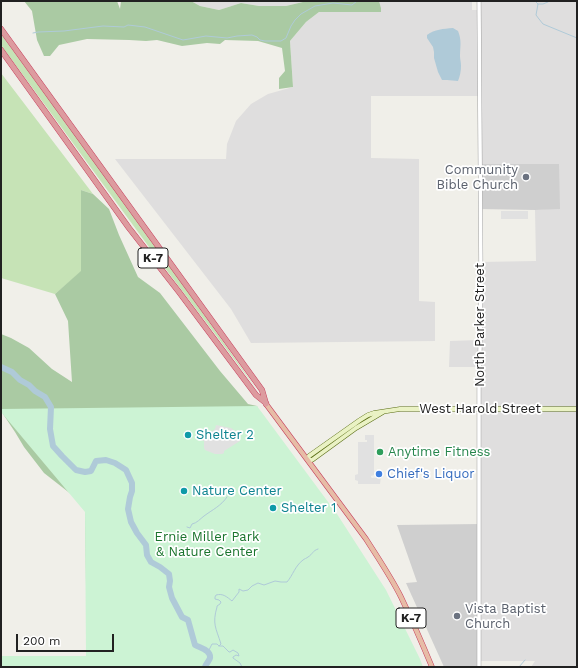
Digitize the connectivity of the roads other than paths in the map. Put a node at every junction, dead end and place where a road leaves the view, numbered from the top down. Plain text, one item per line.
1 (479, 1) edge
2 (1, 29) edge
3 (1, 50) edge
4 (266, 404) junction
5 (577, 409) edge
6 (479, 410) junction
7 (308, 460) junction
8 (432, 667) edge
9 (479, 667) edge

1 - 6 street, North Parker Street
2 - 4 highway, K-7
3 - 4 highway, K-7
4 - 7 highway, K-7
5 - 6 main road, West Harold Street
6 - 7 main road, West Harold Street
6 - 9 street, North Parker Street
7 - 8 highway, K-7

